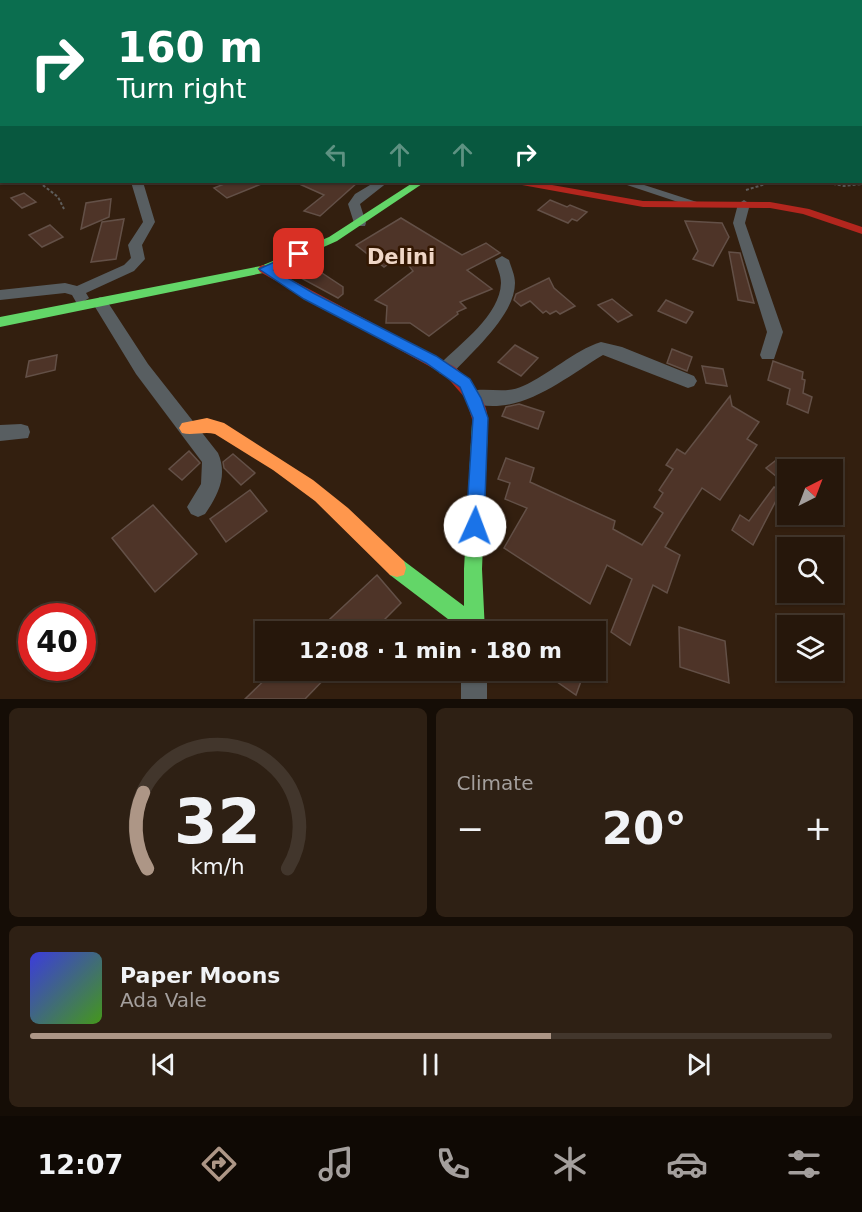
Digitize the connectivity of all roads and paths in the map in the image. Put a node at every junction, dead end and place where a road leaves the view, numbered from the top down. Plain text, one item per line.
1 (40, 183) edge
2 (137, 183) edge
3 (380, 183) edge
4 (415, 183) edge
5 (528, 183) edge
6 (627, 183) edge
7 (828, 183) edge
8 (862, 184) edge
9 (697, 204) junction
10 (744, 204) junction
11 (64, 209) dead end
12 (360, 223) junction
13 (862, 231) edge
14 (502, 260) dead end
15 (264, 269) junction
16 (0, 295) edge
17 (87, 299) junction
18 (0, 322) edge
19 (768, 355) dead end
20 (446, 369) junction
21 (688, 381) dead end
22 (474, 398) junction
23 (187, 428) junction
24 (21, 432) dead end
25 (0, 433) edge
26 (198, 507) dead end
27 (465, 621) edge
28 (475, 621) edge
29 (474, 681) edge
30 (474, 699) edge

1 - 11 path
2 - 17 street
3 - 12 street
4 - 12 street
5 - 9 street
6 - 9 street
7 - 8 path
9 - 10 street
10 - 13 street
10 - 19 street
12 - 15 street
14 - 20 street
15 - 17 street
15 - 20 street
16 - 17 street
17 - 18 street
17 - 23 street
20 - 22 street
21 - 22 street
22 - 28 street
23 - 26 street
23 - 27 street
24 - 25 street
29 - 30 street

